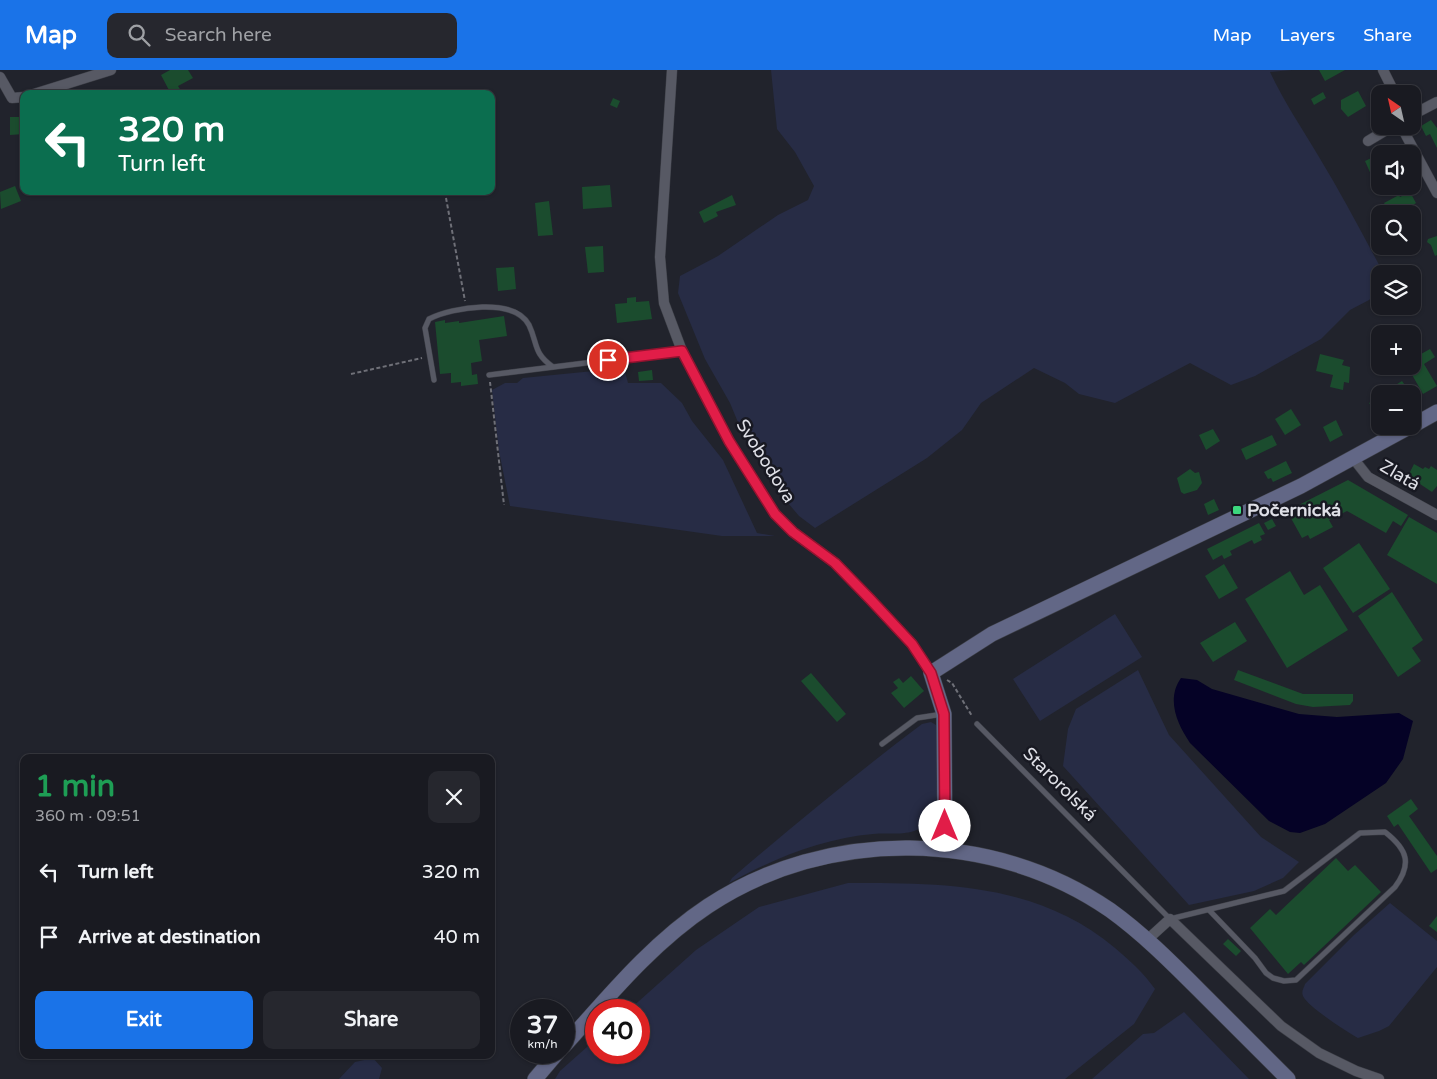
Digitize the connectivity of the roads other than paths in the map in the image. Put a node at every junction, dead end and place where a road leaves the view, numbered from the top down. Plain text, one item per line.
1 (111, 70) edge
2 (672, 70) edge
3 (1383, 70) edge
4 (0, 77) edge
5 (1390, 85) edge
6 (47, 90) edge
7 (20, 97) edge
8 (1437, 102) edge
9 (1421, 110) edge
10 (1377, 135) edge
11 (1406, 135) edge
12 (1368, 140) dead end
13 (1437, 193) edge
14 (682, 351) junction
15 (553, 367) junction
16 (489, 375) road end
17 (434, 380) dead end
18 (1437, 412) edge
19 (1421, 421) edge
20 (1395, 435) edge
21 (1353, 458) junction
22 (1437, 514) edge
23 (931, 673) junction
24 (944, 714) junction
25 (977, 724) road end
26 (882, 744) dead end
27 (945, 849) junction
28 (1209, 910) junction
29 (1170, 919) junction
30 (1148, 940) junction
31 (575, 1034) edge
32 (548, 1064) edge
33 (535, 1079) edge
34 (1288, 1079) edge
35 (1379, 1079) edge

1 - 6 street
2 - 14 street, Svobodova
3 - 5 street
4 - 7 street
8 - 9 street
10 - 12 street
11 - 13 street
14 - 15 lane
14 - 23 street, Svobodova
15 - 16 lane
15 - 17 lane
18 - 19 main road
20 - 21 main road
21 - 22 street, Zlatá
21 - 23 main road
23 - 24 main road, Svobodova
24 - 26 lane
24 - 27 main road, Svobodova
25 - 29 lane, Starorolská
27 - 30 main road
27 - 31 main road
28 - 28 lane
28 - 29 lane
29 - 30 street
29 - 35 street, Starorolská
30 - 34 main road
32 - 33 main road

